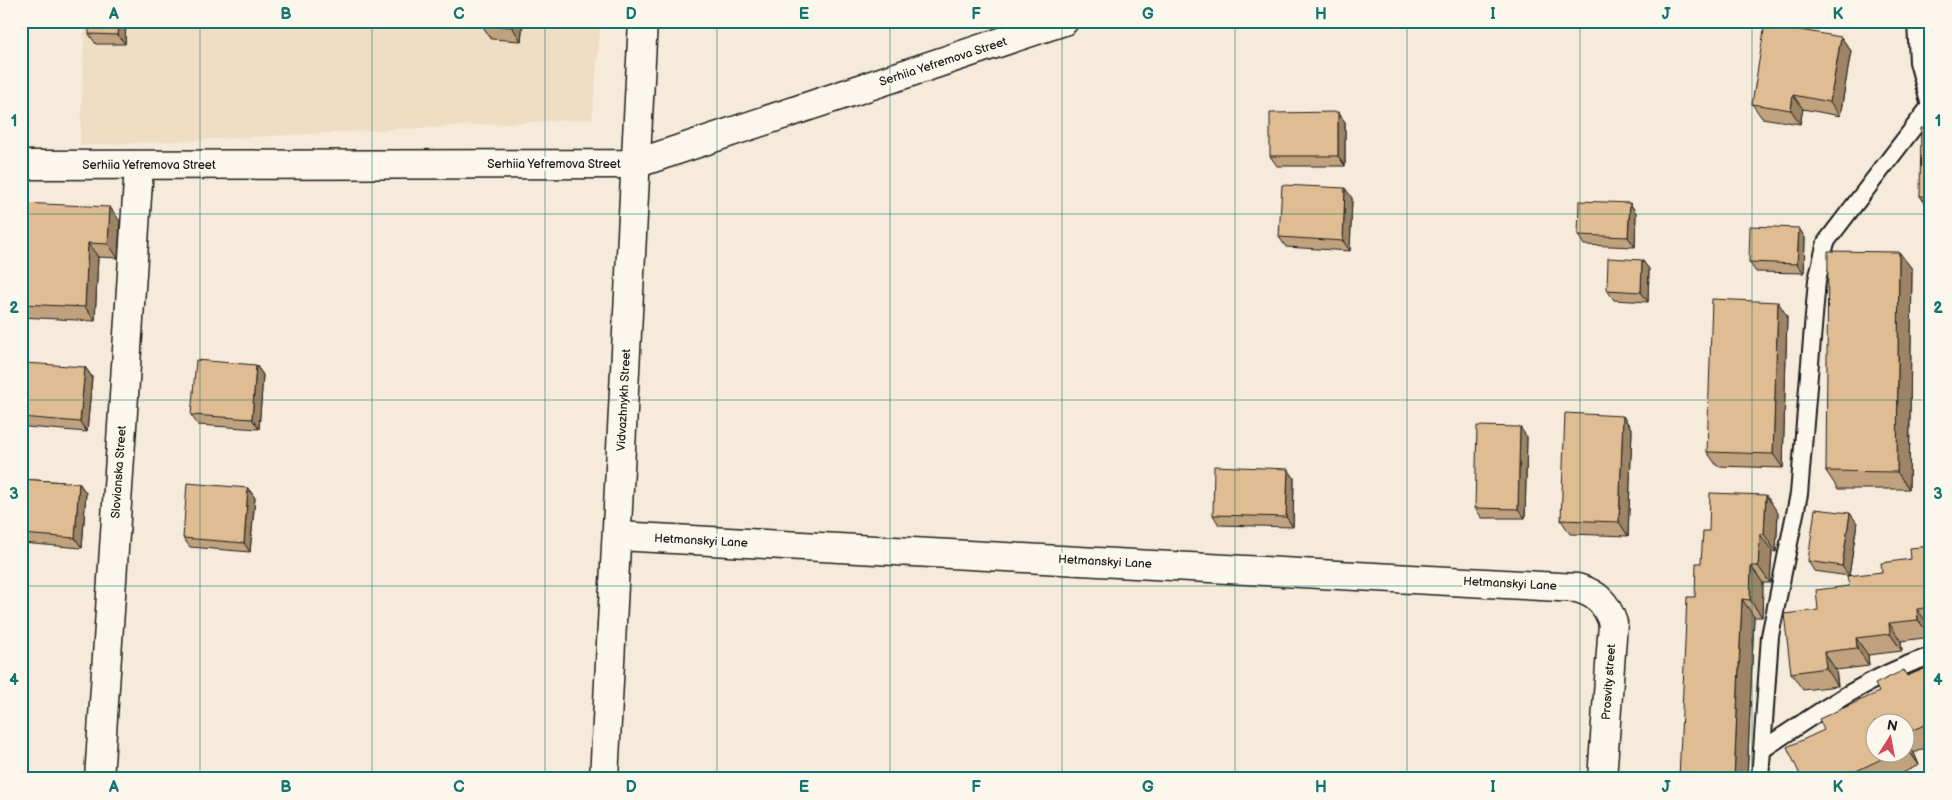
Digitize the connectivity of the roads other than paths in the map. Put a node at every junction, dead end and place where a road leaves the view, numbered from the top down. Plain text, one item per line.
1 (643, 21) edge
2 (1064, 21) edge
3 (1916, 21) edge
4 (1930, 106) edge
5 (635, 164) junction
6 (21, 165) edge
7 (139, 166) junction
8 (618, 536) junction
9 (1592, 592) joint
10 (1931, 656) edge
11 (1762, 750) junction
12 (99, 779) edge
13 (604, 779) edge
14 (1602, 779) edge
15 (1760, 779) edge

1 - 5 street, Vidvazhnykh Street
2 - 5 street, Serhiia Yefremova Street
3 - 4 lane
4 - 11 lane
5 - 7 street, Serhiia Yefremova Street
5 - 8 street, Vidvazhnykh Street
6 - 7 street, Serhiia Yefremova Street
7 - 12 street, Slovianska Street
8 - 9 street, Hetmanskyi Lane
8 - 13 street, Vidvazhnykh Street
9 - 14 street, Prosvity street
10 - 11 lane
11 - 15 lane

